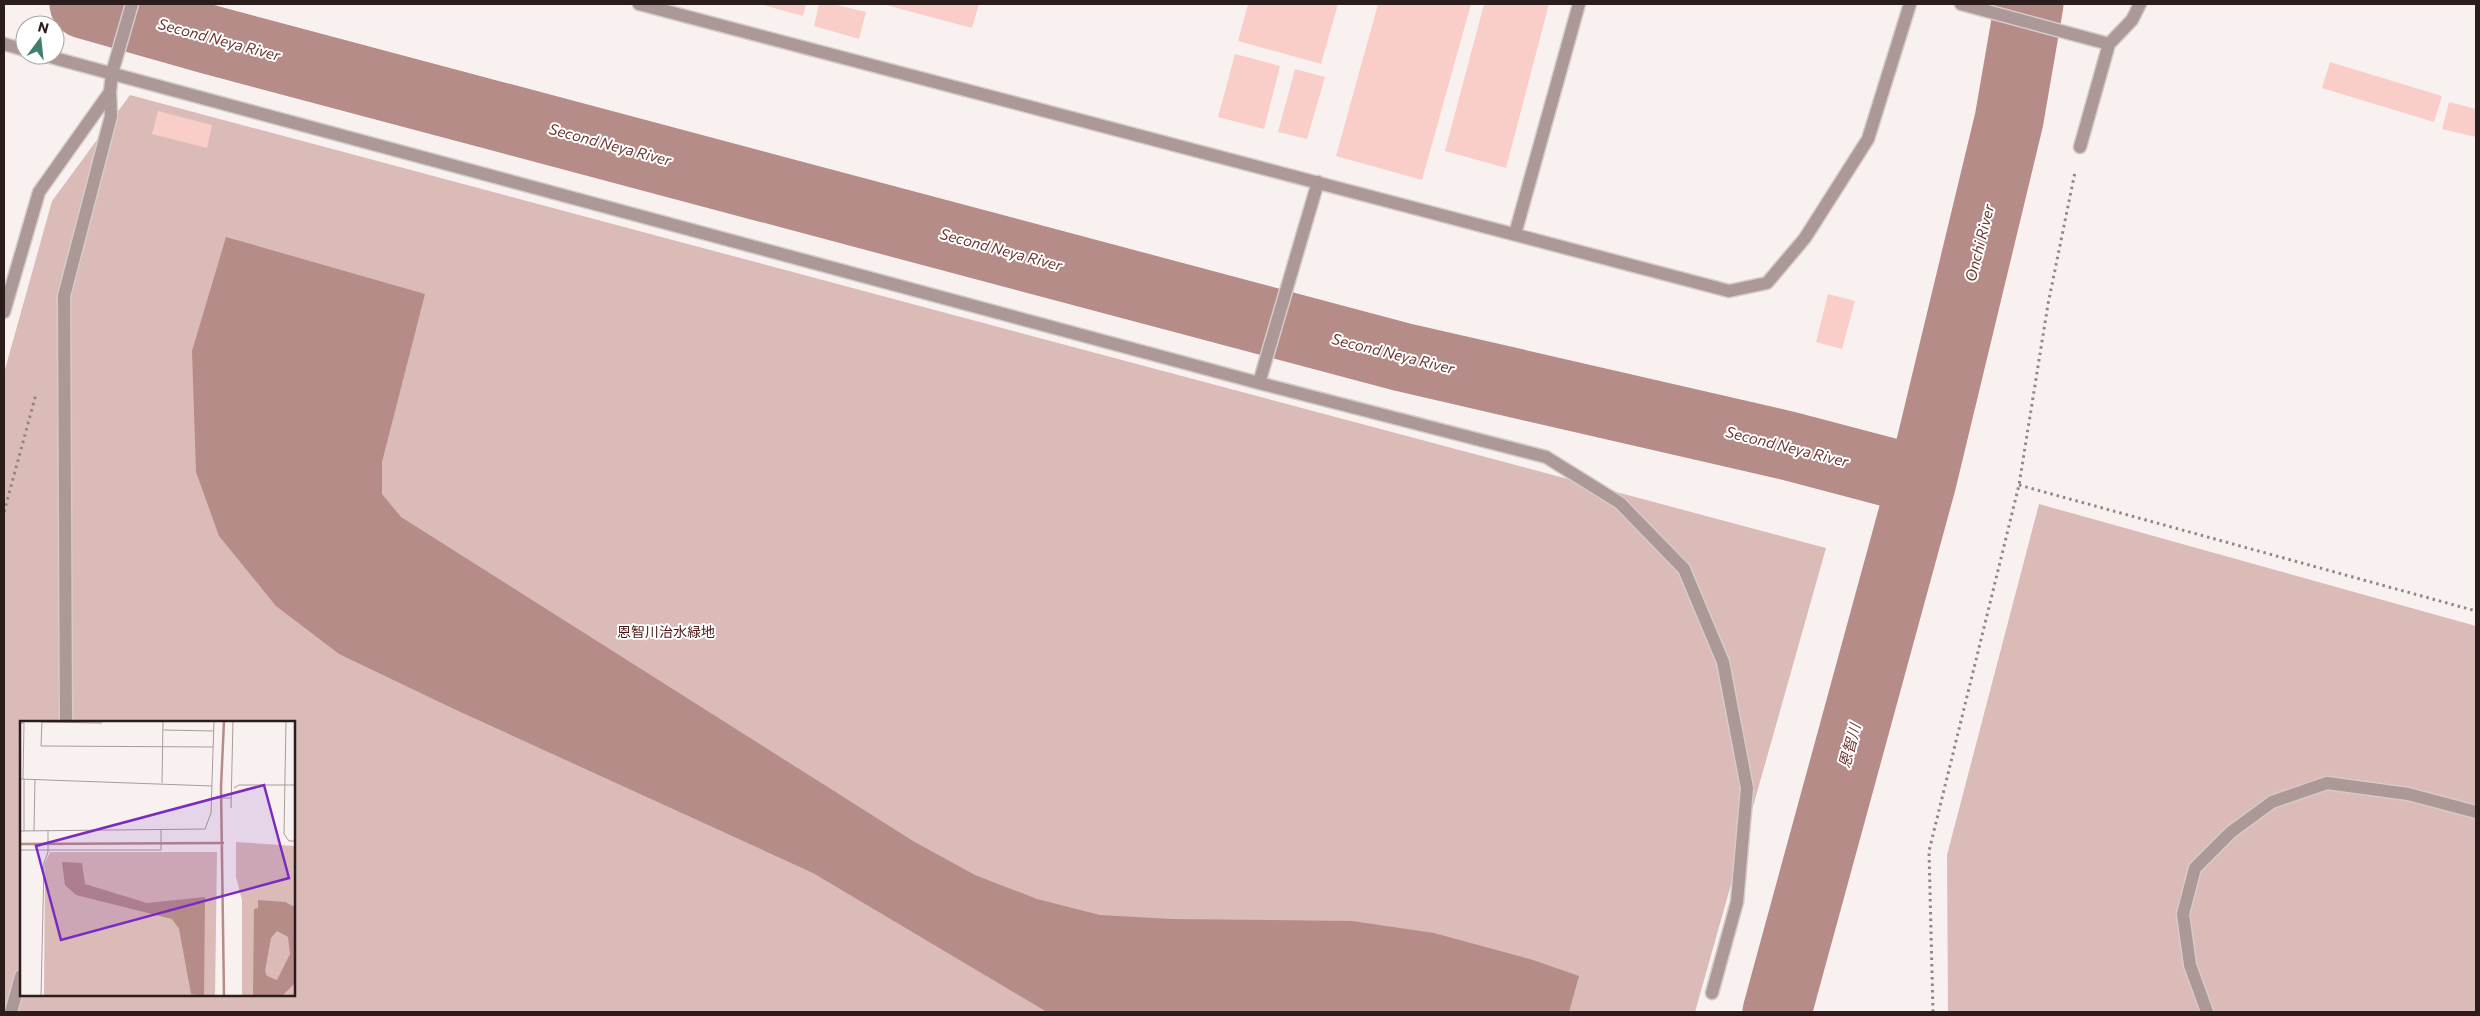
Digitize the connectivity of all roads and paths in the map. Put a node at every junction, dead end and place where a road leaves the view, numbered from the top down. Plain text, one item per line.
1 (132, 4) edge
2 (639, 4) edge
3 (1579, 4) edge
4 (1910, 4) edge
5 (1961, 4) edge
6 (2140, 4) edge
7 (675, 8) edge
8 (2109, 44) junction
9 (65, 61) edge
10 (112, 73) junction
11 (110, 92) junction
12 (2080, 147) joint
13 (1318, 182) junction
14 (1515, 234) junction
15 (4, 312) edge
16 (1259, 383) junction
17 (38, 390) dead end
18 (2019, 485) junction
19 (4, 512) edge
20 (2476, 611) edge
21 (66, 721) edge
22 (2476, 812) edge
23 (20, 980) edge
24 (1712, 993) dead end
25 (11, 1012) edge
26 (1933, 1012) edge
27 (2207, 1012) edge

1 - 10 street
2 - 7 street
3 - 14 street
4 - 14 street
5 - 8 street
6 - 8 street
7 - 13 street
8 - 12 street
9 - 10 street
10 - 11 street
10 - 16 street
11 - 15 street
11 - 21 street
12 - 18 path
13 - 14 street
13 - 16 street
16 - 24 street
17 - 19 path
18 - 20 path
18 - 26 path
22 - 27 street
23 - 25 street

